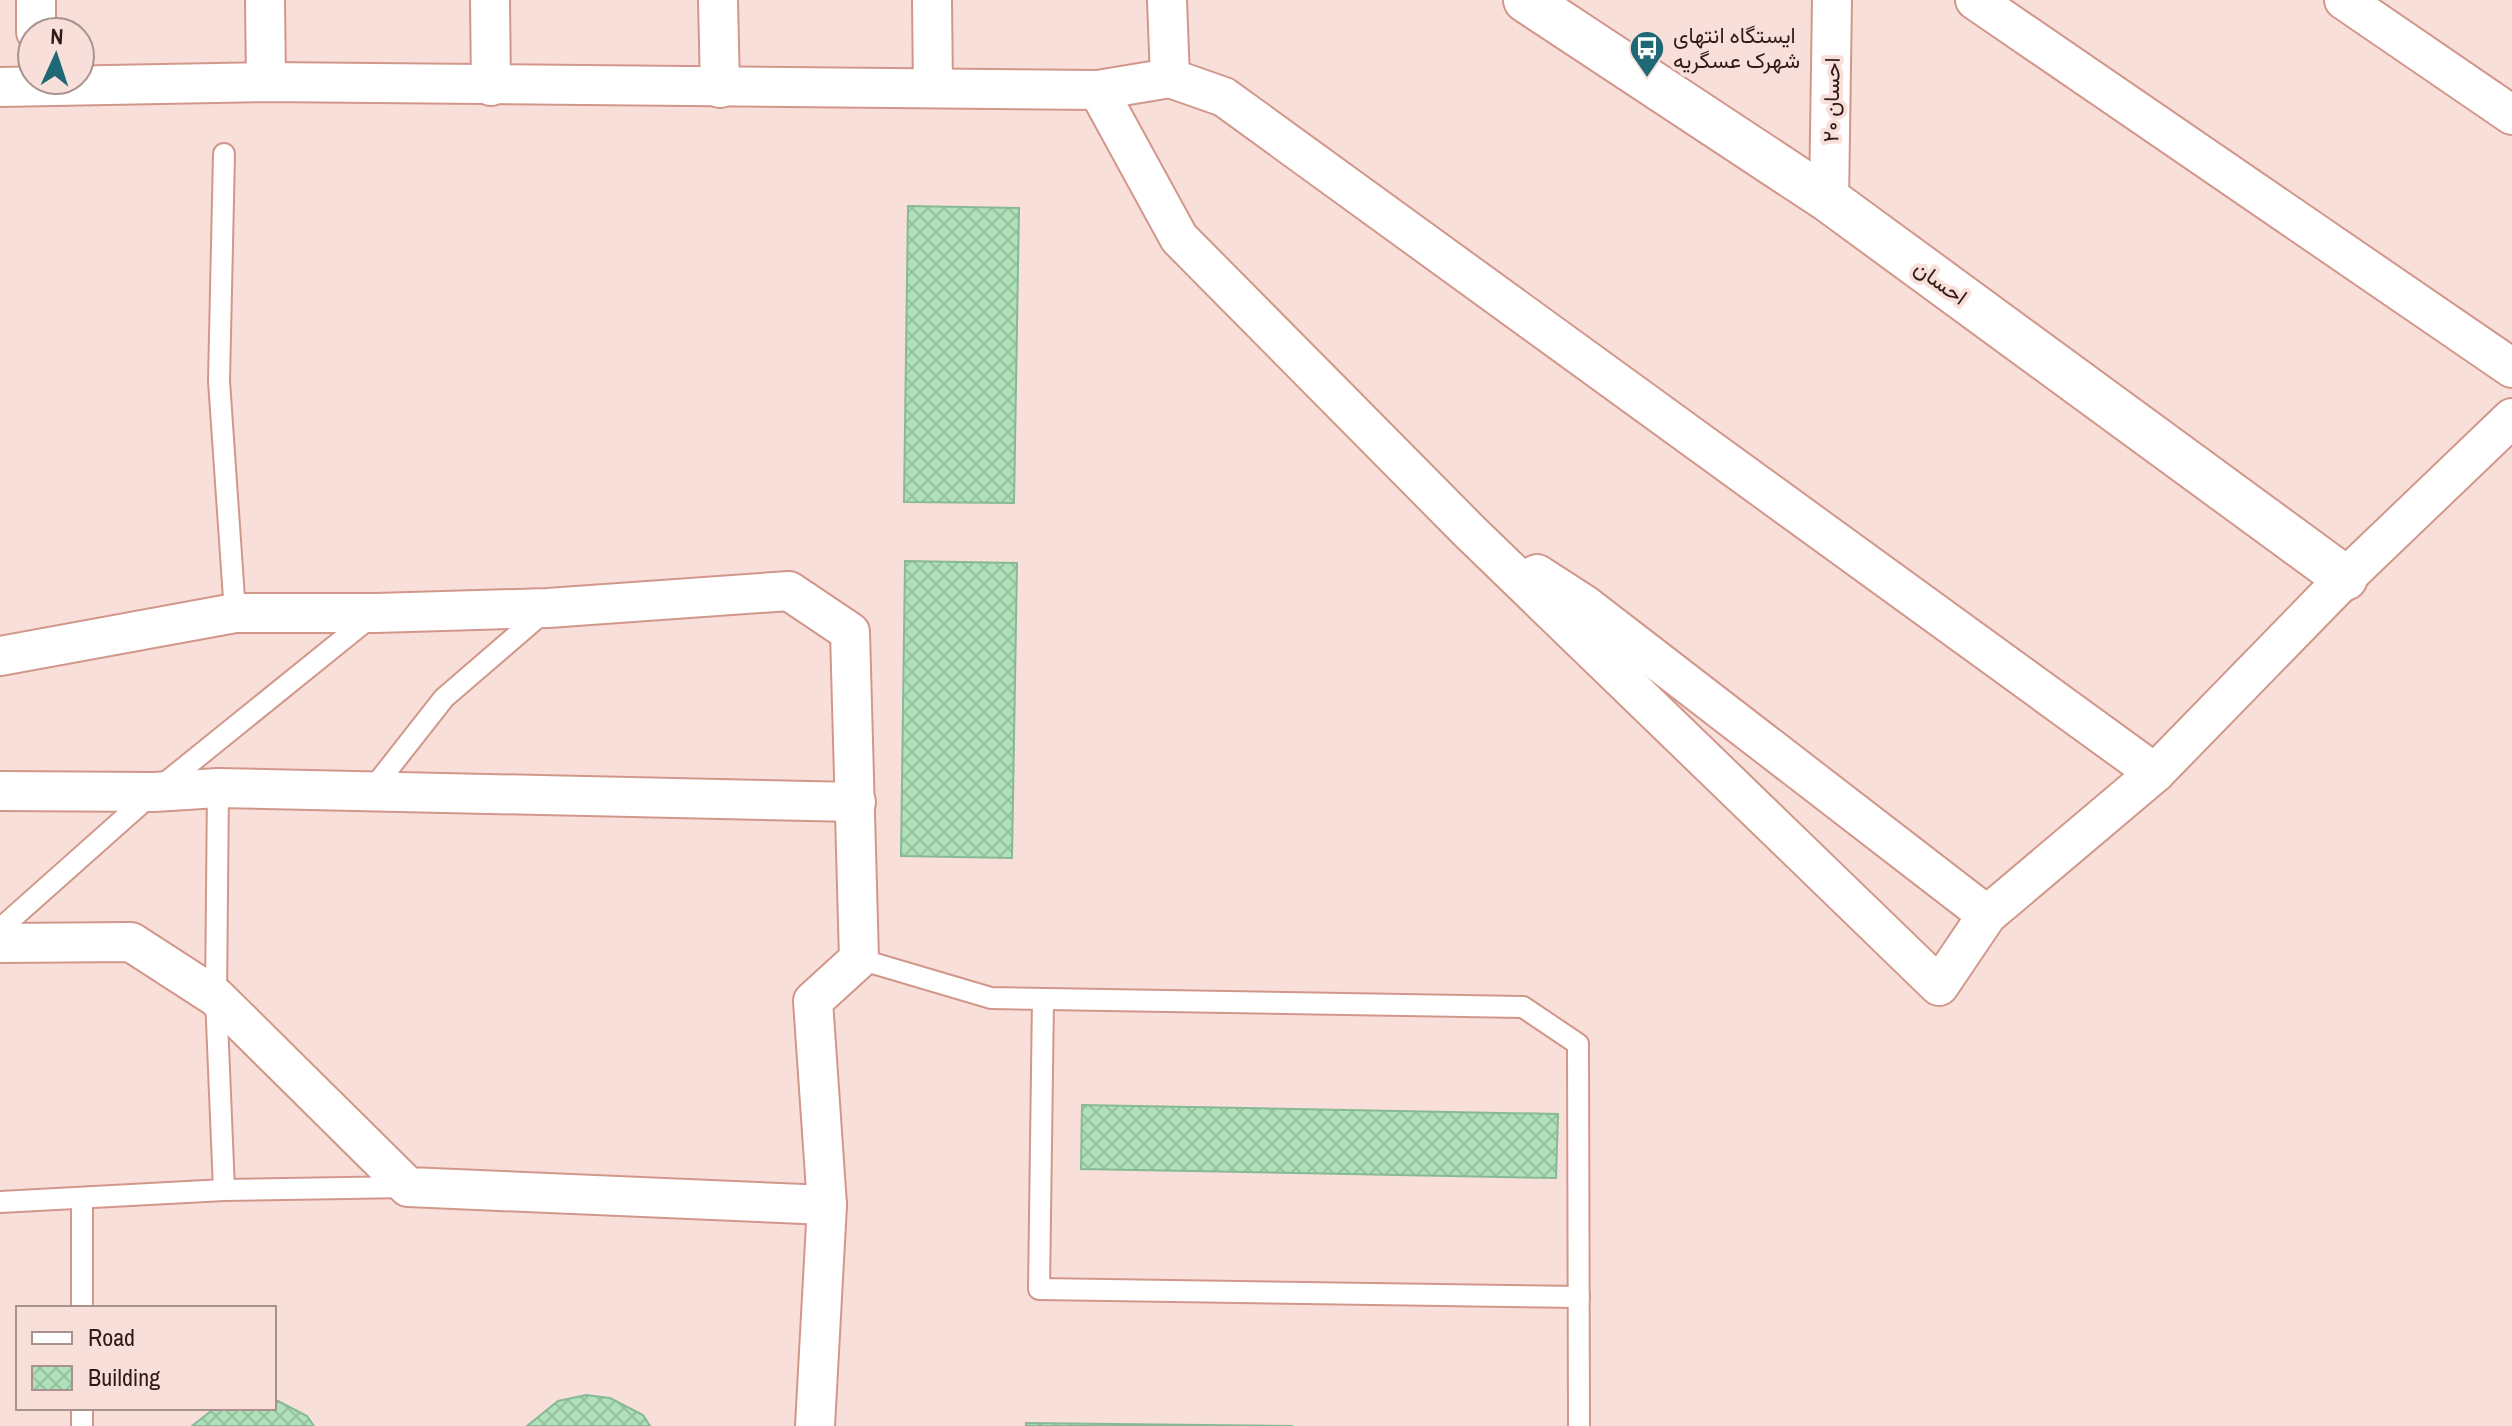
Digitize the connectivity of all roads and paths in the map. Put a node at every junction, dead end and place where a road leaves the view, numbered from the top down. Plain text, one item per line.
1 (265, 0) edge
2 (490, 0) edge
3 (718, 0) edge
4 (932, 0) edge
5 (1167, 0) edge
6 (1526, 0) edge
7 (1832, 0) edge
8 (1975, 0) edge
9 (2344, 0) edge
10 (1170, 78) junction
11 (266, 82) junction
12 (96, 83) edge
13 (491, 86) junction
14 (933, 87) junction
15 (720, 88) junction
16 (1098, 90) junction
17 (2512, 115) edge
18 (224, 154) dead end
19 (1829, 200) junction
20 (2512, 368) edge
21 (2512, 418) edge
22 (1469, 531) junction
23 (2345, 578) junction
24 (548, 608) junction
25 (235, 613) junction
26 (376, 613) junction
27 (0, 656) edge
28 (2155, 773) junction
29 (218, 788) junction
30 (0, 791) edge
31 (371, 791) junction
32 (154, 792) junction
33 (856, 802) junction
34 (1987, 915) junction
35 (0, 929) edge
36 (0, 943) edge
37 (859, 959) junction
38 (216, 997) junction
39 (1043, 999) junction
40 (408, 1187) junction
41 (224, 1190) junction
42 (82, 1199) junction
43 (0, 1202) edge
44 (827, 1205) junction
45 (1579, 1297) junction
46 (82, 1306) edge
47 (815, 1426) edge
48 (1579, 1426) edge

1 - 11 street
2 - 13 street
3 - 15 street
4 - 14 street
5 - 10 street
6 - 19 street, احسان
7 - 19 street, احسان ۲۰
8 - 20 street
9 - 17 street
10 - 16 street
10 - 28 street
11 - 12 street
11 - 13 street
13 - 15 street
14 - 15 street
14 - 16 street
16 - 22 street
18 - 25 lane
19 - 23 street, احسان
21 - 23 street
22 - 34 street
22 - 34 street
23 - 28 street
24 - 26 street
24 - 31 lane
24 - 33 street
25 - 26 street
25 - 27 street
26 - 32 lane
28 - 34 street
29 - 31 street
29 - 32 street
29 - 38 lane
30 - 32 street
31 - 33 street
32 - 35 lane
33 - 37 street
36 - 38 street
37 - 39 lane
37 - 44 street
38 - 40 street
38 - 41 lane
39 - 45 lane
39 - 45 lane
40 - 41 lane
40 - 44 street
41 - 42 lane
42 - 43 lane
42 - 46 lane
44 - 47 street
45 - 48 lane

